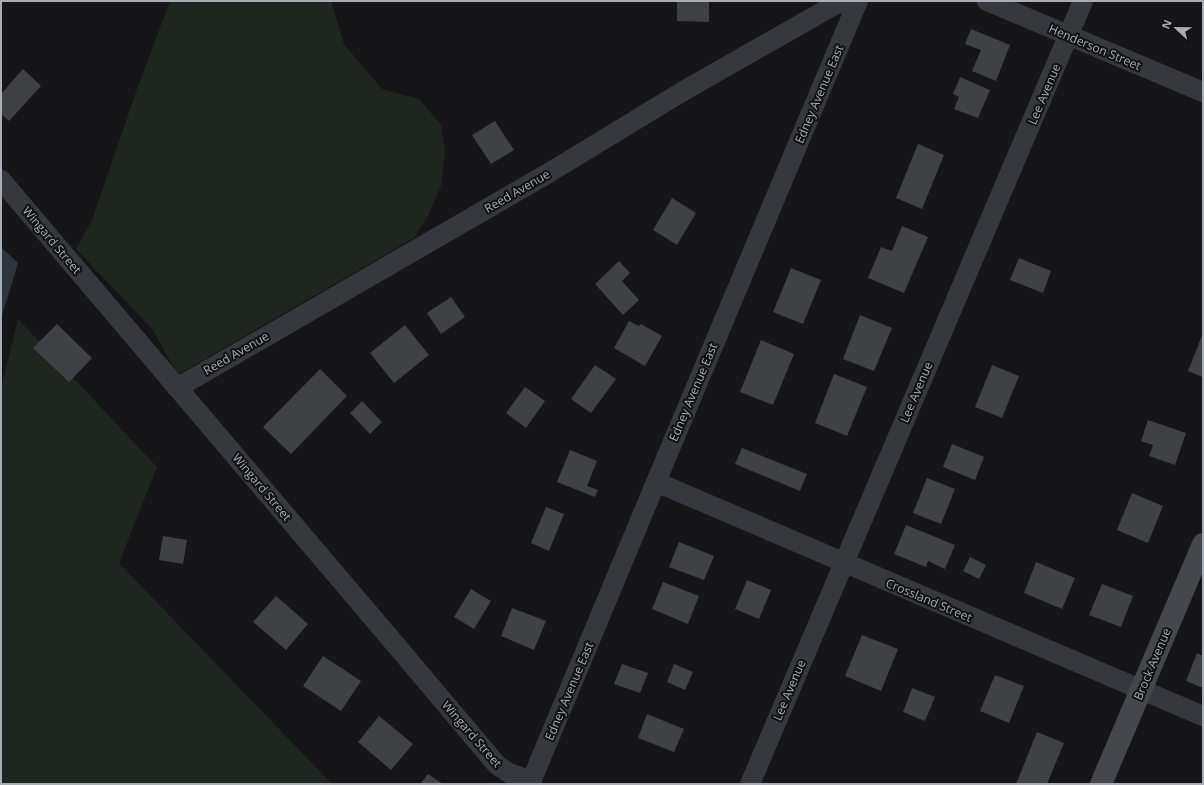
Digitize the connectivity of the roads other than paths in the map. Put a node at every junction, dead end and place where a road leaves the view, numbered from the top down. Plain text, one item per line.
1 (858, 1) edge
2 (987, 1) edge
3 (1083, 1) edge
4 (1068, 36) junction
5 (1203, 92) edge
6 (1, 180) edge
7 (177, 388) junction
8 (656, 482) junction
9 (1203, 544) edge
10 (843, 563) junction
11 (1141, 690) junction
12 (1203, 716) edge
13 (531, 782) edge
14 (750, 784) edge
15 (1101, 784) edge

1 - 7 street, Reed Avenue
1 - 8 street, Edney Avenue East
2 - 4 street, Henderson Street
3 - 4 street, Lee Avenue
4 - 5 street, Henderson Street
4 - 10 street, Lee Avenue
6 - 7 street, Wingard Street
7 - 13 street, Wingard Street
8 - 10 street, Crossland Street
8 - 13 street, Edney Avenue East
9 - 11 street, Brock Avenue
10 - 11 street, Crossland Street
10 - 14 street, Lee Avenue
11 - 12 street, Crossland Street
11 - 15 street, Brock Avenue

